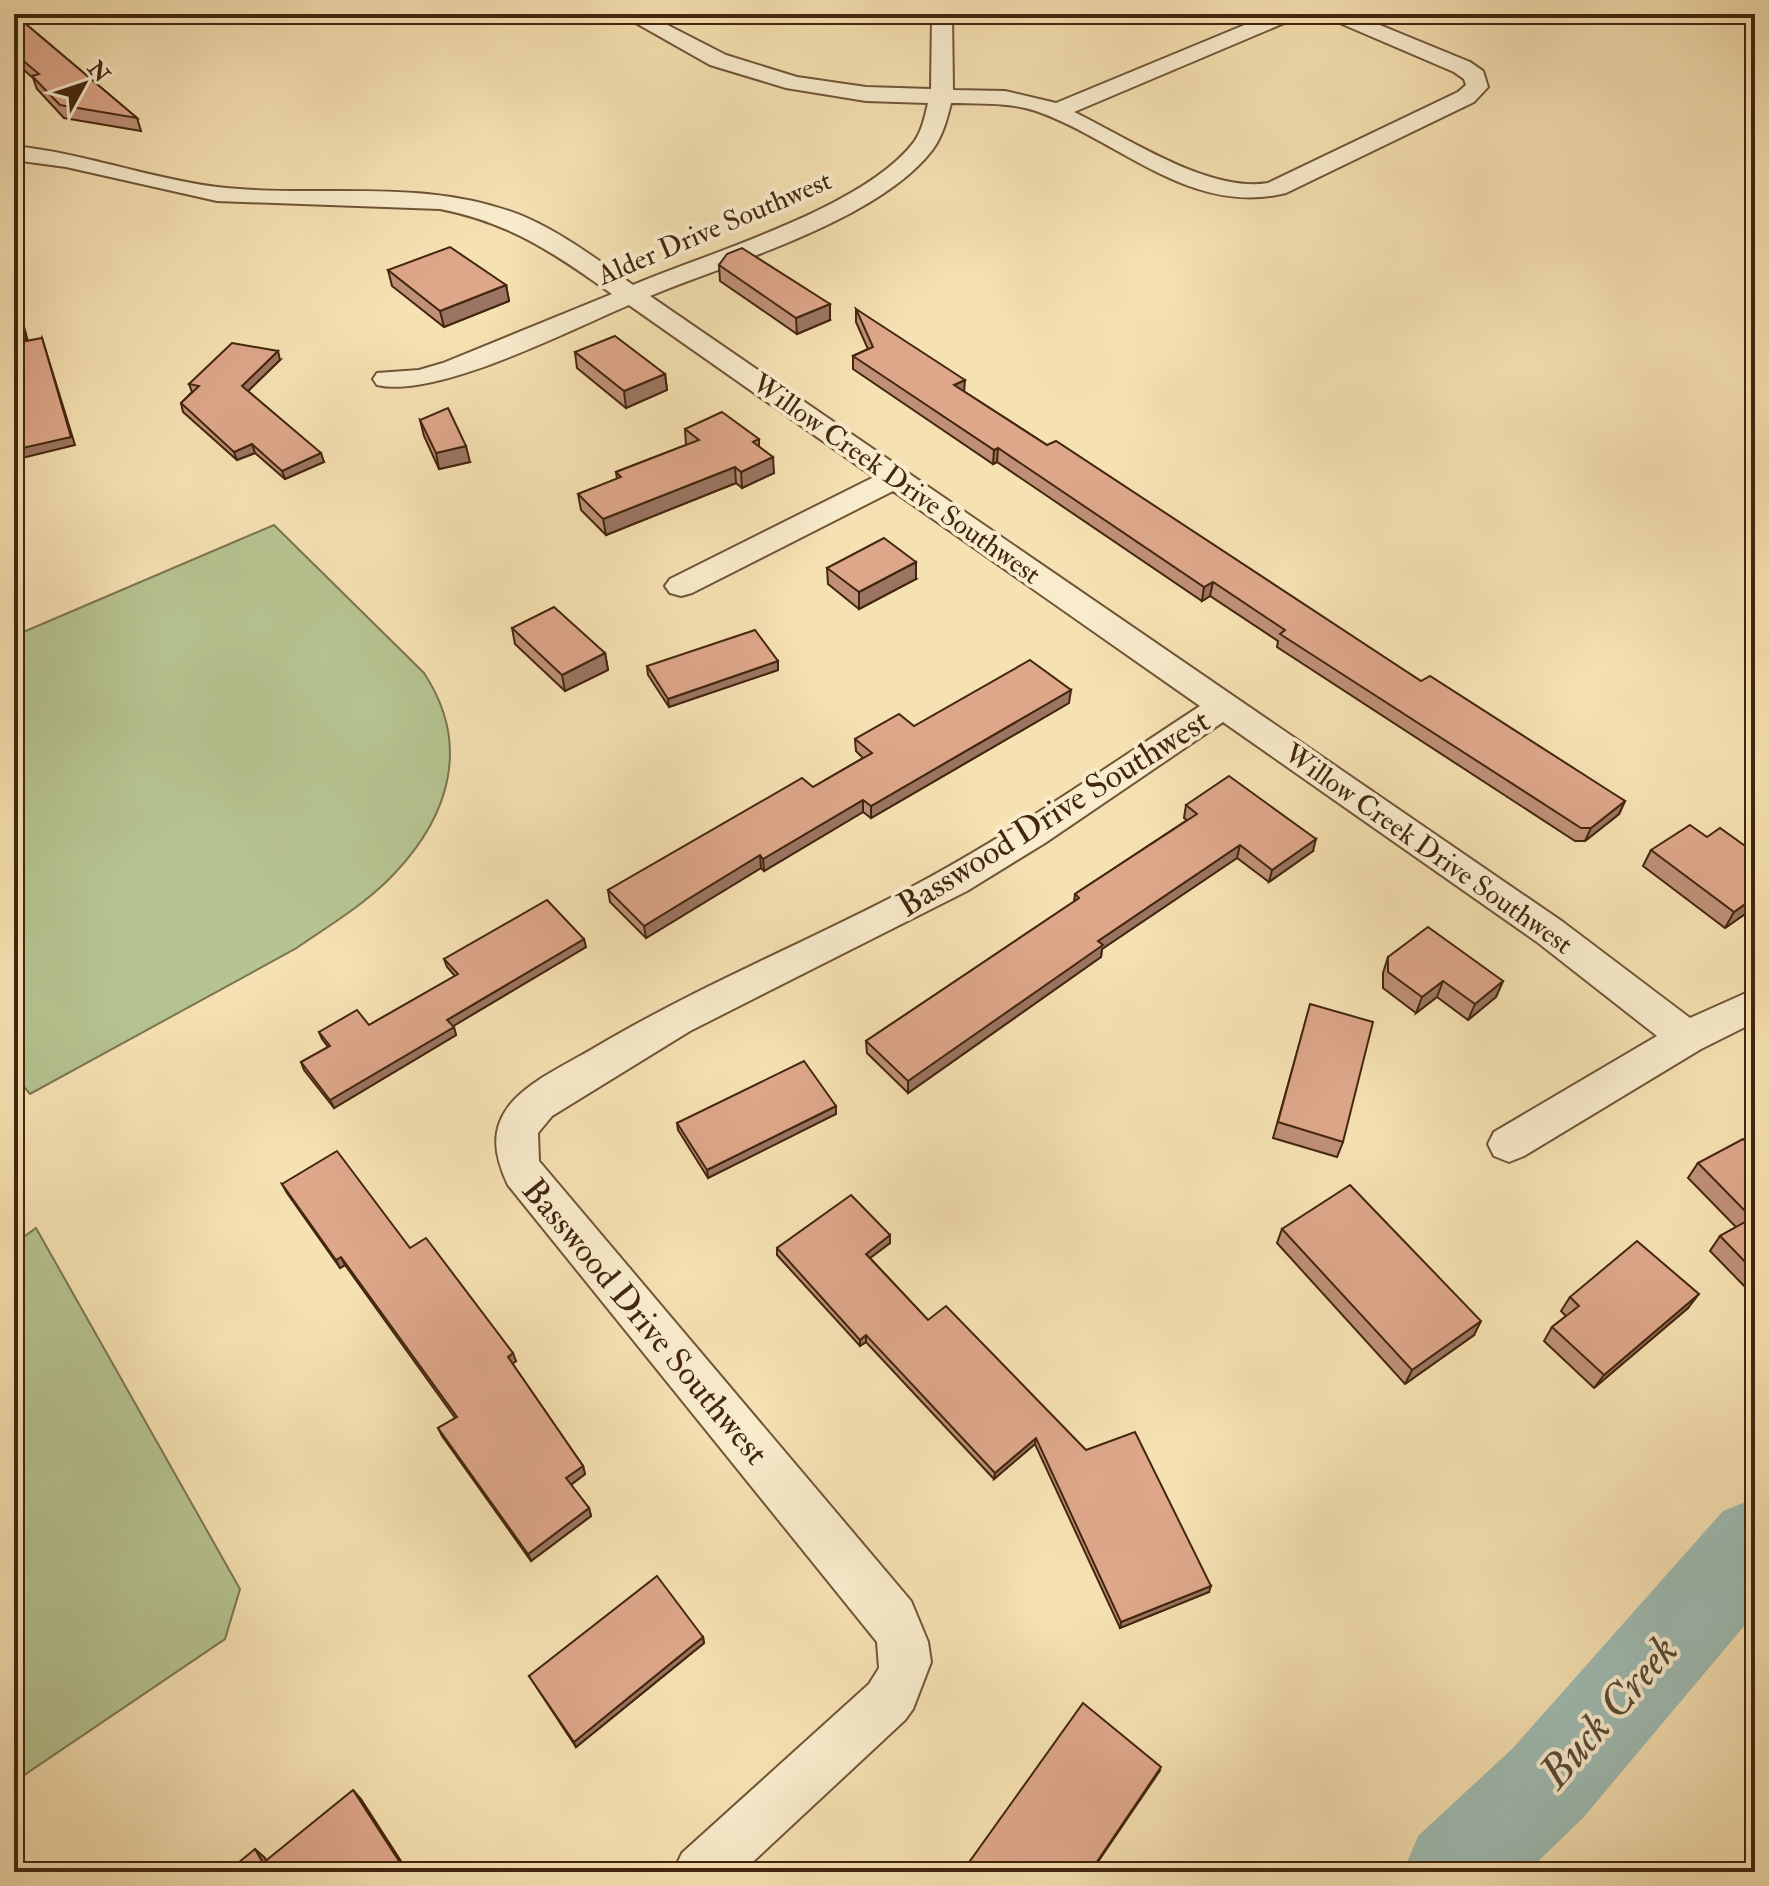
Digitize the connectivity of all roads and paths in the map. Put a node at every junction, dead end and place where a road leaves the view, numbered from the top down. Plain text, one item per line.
1 (630, 14) edge
2 (942, 14) edge
3 (1289, 14) edge
4 (1335, 14) edge
5 (941, 96) junction
6 (1057, 111) junction
7 (14, 153) edge
8 (631, 295) junction
9 (387, 379) dead end
10 (896, 478) junction
11 (681, 586) dead end
12 (1225, 705) junction
13 (1755, 1004) edge
14 (1687, 1038) junction
15 (1509, 1144) dead end
16 (701, 1872) edge

1 - 5 street
2 - 5 street, Alder Drive Southwest
3 - 6 street
4 - 6 street
5 - 6 street
5 - 8 street, Alder Drive Southwest
7 - 8 street, Willow Creek Drive Southwest
8 - 9 street, Alder Drive Southwest
8 - 10 street, Willow Creek Drive Southwest
10 - 11 street
10 - 12 street, Willow Creek Drive Southwest
12 - 14 street, Willow Creek Drive Southwest
12 - 16 street, Basswood Drive Southwest
13 - 14 street
14 - 15 street

